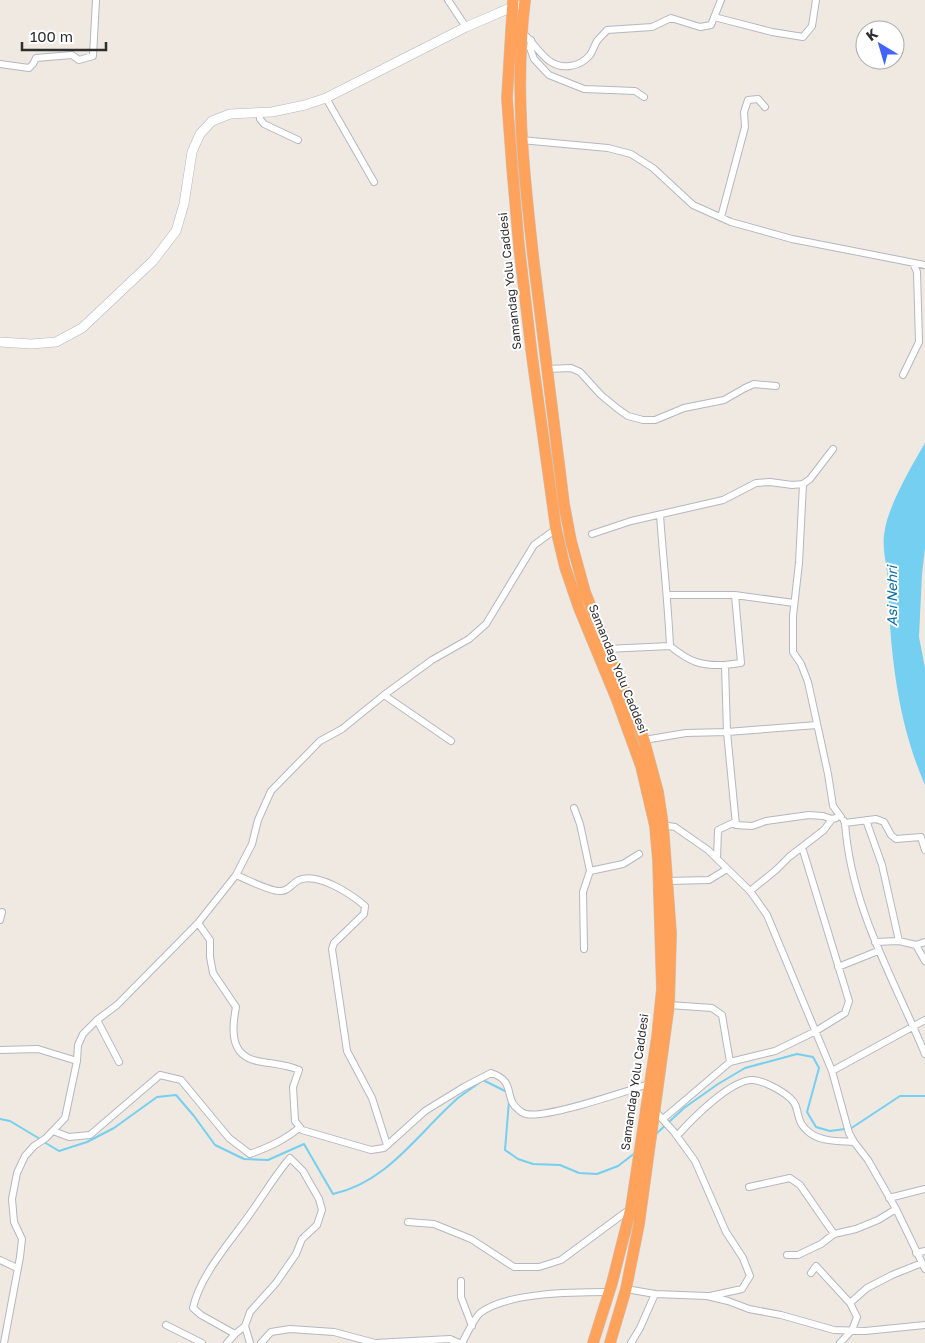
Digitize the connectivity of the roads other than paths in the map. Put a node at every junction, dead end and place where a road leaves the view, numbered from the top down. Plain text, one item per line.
1 (96, 0) edge
2 (448, 0) edge
3 (721, 0) edge
4 (816, 0) edge
5 (525, 2) edge
6 (512, 3) edge
7 (714, 17) junction
8 (466, 27) junction
9 (522, 32) junction
10 (531, 40) junction
11 (0, 64) edge
12 (644, 97) dead end
13 (326, 98) junction
14 (765, 107) dead end
15 (260, 112) junction
16 (298, 140) dead end
17 (521, 140) junction
18 (374, 182) dead end
19 (721, 217) junction
20 (913, 263) junction
21 (925, 265) edge
22 (0, 342) edge
23 (547, 369) junction
24 (903, 375) dead end
25 (776, 386) dead end
26 (833, 449) dead end
27 (803, 484) junction
28 (660, 515) junction
29 (556, 529) junction
30 (592, 534) dead end
31 (667, 595) junction
32 (735, 595) junction
33 (794, 602) junction
34 (670, 646) junction
35 (606, 649) junction
36 (725, 665) junction
37 (384, 696) junction
38 (817, 725) junction
39 (727, 732) junction
40 (644, 740) junction
41 (452, 741) dead end
42 (574, 808) dead end
43 (840, 817) junction
44 (832, 819) junction
45 (866, 820) junction
46 (735, 822) junction
47 (845, 823) junction
48 (659, 825) junction
49 (802, 847) junction
50 (925, 850) edge
51 (639, 854) dead end
52 (717, 859) junction
53 (727, 869) junction
54 (590, 871) junction
55 (236, 875) junction
56 (667, 881) junction
57 (750, 891) junction
58 (198, 923) junction
59 (899, 941) junction
60 (875, 942) junction
61 (925, 942) edge
62 (916, 945) junction
63 (584, 949) dead end
64 (878, 951) junction
65 (925, 960) edge
66 (838, 967) junction
67 (669, 1005) junction
68 (96, 1020) junction
69 (925, 1020) edge
70 (914, 1027) junction
71 (816, 1031) junction
72 (0, 1050) edge
73 (925, 1054) edge
74 (77, 1061) junction
75 (119, 1062) dead end
76 (730, 1062) junction
77 (832, 1071) junction
78 (649, 1084) junction
79 (661, 1117) junction
80 (300, 1127) junction
81 (53, 1131) junction
82 (677, 1136) junction
83 (854, 1142) junction
84 (388, 1145) junction
85 (749, 1187) dead end
86 (925, 1188) edge
87 (889, 1198) junction
88 (631, 1208) junction
89 (896, 1209) junction
90 (408, 1222) dead end
91 (834, 1234) junction
92 (925, 1251) edge
93 (916, 1252) junction
94 (787, 1255) dead end
95 (0, 1260) edge
96 (923, 1266) edge
97 (17, 1268) junction
98 (811, 1273) dead end
99 (461, 1281) dead end
100 (626, 1289) junction
101 (609, 1292) junction
102 (655, 1294) junction
103 (706, 1296) junction
104 (850, 1303) junction
105 (166, 1325) dead end
106 (925, 1325) edge
107 (245, 1326) junction
108 (472, 1326) junction
109 (852, 1330) junction
110 (235, 1334) junction
111 (4, 1343) edge
112 (202, 1343) edge
113 (227, 1343) edge
114 (250, 1343) edge
115 (261, 1343) edge
116 (461, 1343) edge
117 (593, 1343) edge
118 (610, 1343) edge
119 (631, 1343) edge
120 (840, 1343) edge

1 - 11 street
2 - 8 street
3 - 7 street
4 - 7 street
5 - 6 street
5 - 9 highway, Samandağ Yolu Caddesi
6 - 8 street
6 - 29 highway, Samandağ Yolu Caddesi
7 - 10 street
8 - 13 street
9 - 10 street
9 - 17 highway, Samandağ Yolu Caddesi
10 - 12 street
13 - 15 street
13 - 18 street
14 - 19 street
15 - 16 street
15 - 22 street
17 - 19 street
17 - 23 highway, Samandağ Yolu Caddesi
19 - 20 street
20 - 21 street
20 - 24 street
23 - 25 street
23 - 35 highway, Samandağ Yolu Caddesi
26 - 27 street
27 - 28 street
27 - 33 street
28 - 30 street
28 - 31 street
29 - 37 street
29 - 48 highway, Samandağ Yolu Caddesi
31 - 32 street
31 - 34 street
32 - 33 street
32 - 36 street
33 - 38 street
34 - 35 street
34 - 36 street
35 - 40 highway, Samandağ Yolu Caddesi
36 - 39 street
37 - 41 street
37 - 55 street
38 - 39 street
38 - 43 street
39 - 40 street
39 - 46 street
40 - 48 highway, Samandağ Yolu Caddesi
42 - 54 street
43 - 44 street
43 - 47 street
44 - 46 street
44 - 49 street
45 - 47 street
45 - 50 street
45 - 59 street
46 - 52 street
47 - 60 street
48 - 52 street
48 - 56 highway, Samandağ Yolu Caddesi
48 - 78 highway, Samandağ Yolu Caddesi
49 - 57 street
49 - 66 street
51 - 54 street
52 - 53 street
53 - 56 street
53 - 57 street
54 - 63 street
55 - 58 street
55 - 84 street
56 - 67 highway, Samandağ Yolu Caddesi
57 - 71 street
58 - 68 street
58 - 80 street
59 - 60 street
59 - 62 street
60 - 64 street
61 - 62 street
62 - 65 street
64 - 66 street
64 - 70 street
66 - 71 street
67 - 76 street
67 - 79 highway, Samandağ Yolu Caddesi
68 - 74 street
68 - 75 street
69 - 70 street
70 - 73 street
70 - 77 street
71 - 76 street
71 - 77 street
72 - 74 street
74 - 81 street
76 - 79 street
77 - 83 street
78 - 84 street
78 - 88 highway, Samandağ Yolu Caddesi
79 - 82 street
79 - 100 highway, Samandağ Yolu Caddesi
80 - 81 street
80 - 84 street
81 - 97 street
82 - 83 street
82 - 103 street
83 - 87 street
85 - 91 street
86 - 87 street
87 - 89 street
88 - 90 street
88 - 101 highway, Samandağ Yolu Caddesi
89 - 91 street
89 - 93 street
91 - 94 street
92 - 93 street
93 - 96 street
95 - 97 street
96 - 104 street
97 - 111 street
98 - 104 street
99 - 108 street
100 - 102 street
100 - 118 highway, Samandağ Yolu Caddesi
101 - 108 street
101 - 117 highway, Samandağ Yolu Caddesi
102 - 103 street
102 - 119 street
103 - 109 street
104 - 109 street
105 - 112 street
106 - 109 street
107 - 110 street
107 - 110 street
107 - 114 street
108 - 116 street
109 - 120 street
110 - 113 street
115 - 116 street

